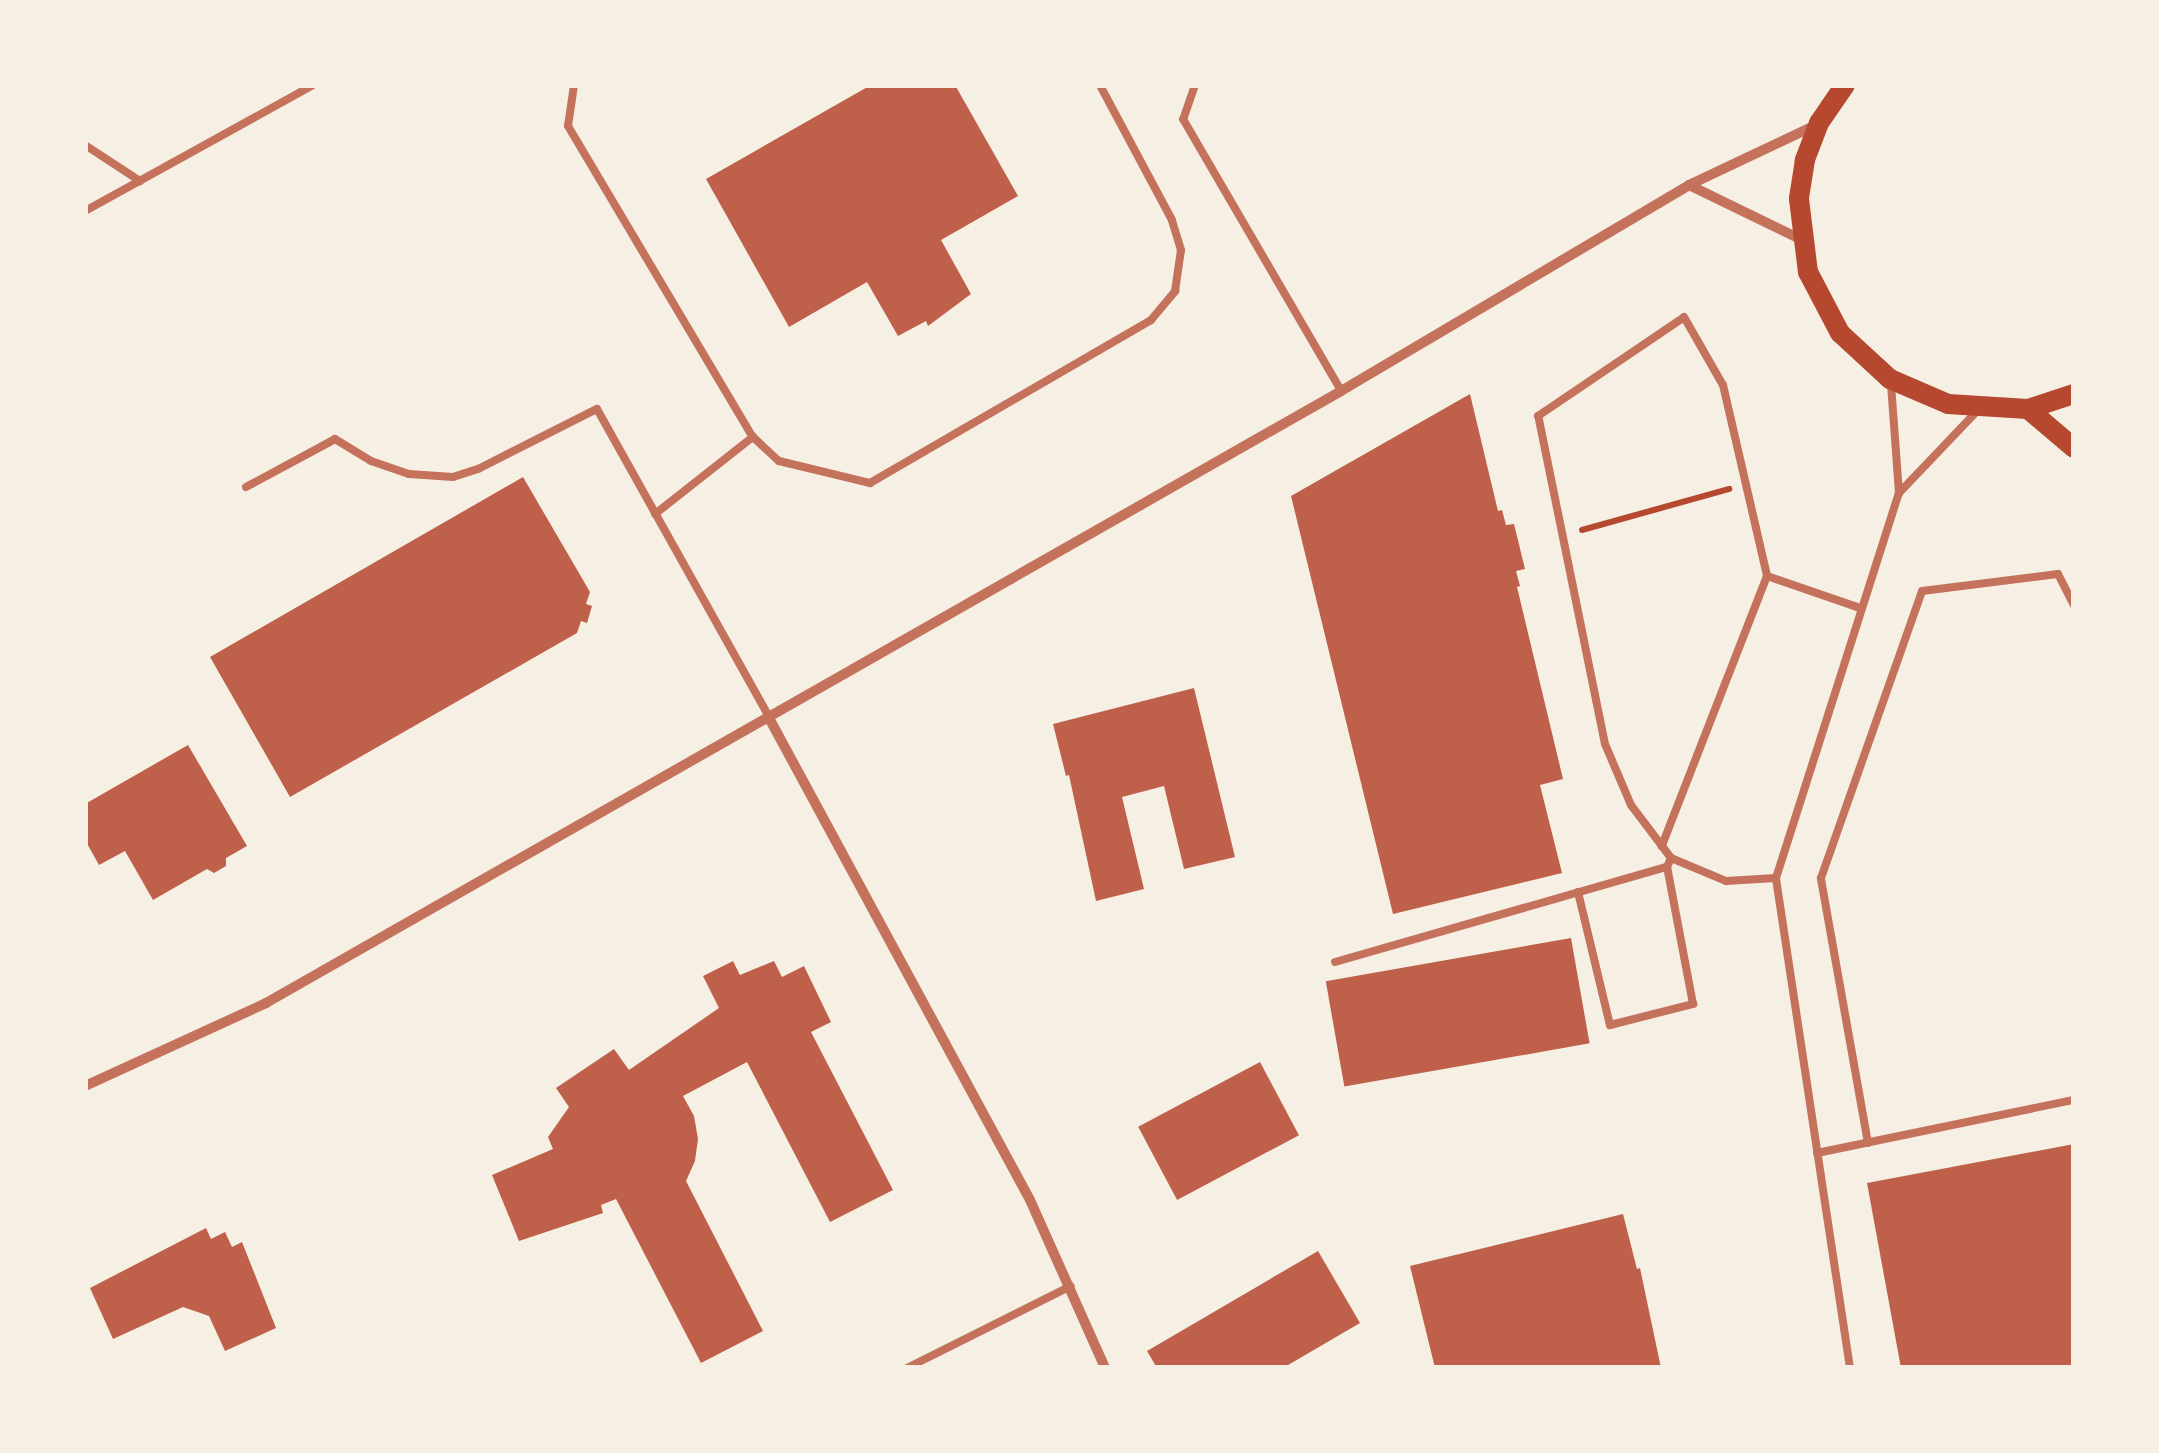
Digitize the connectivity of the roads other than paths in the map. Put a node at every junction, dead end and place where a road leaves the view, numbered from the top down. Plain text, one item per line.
1 (313, 85) edge
2 (574, 85) edge
3 (1100, 85) edge
4 (1195, 85) edge
5 (1842, 87) edge
6 (1820, 123) junction
7 (85, 146) edge
8 (140, 181) junction
9 (1689, 185) junction
10 (85, 212) edge
11 (1800, 239) junction
12 (1890, 379) junction
13 (1341, 390) junction
14 (2074, 394) edge
15 (2028, 408) junction
16 (1979, 409) junction
17 (752, 437) junction
18 (2074, 448) edge
19 (246, 487) dead end
20 (1899, 493) junction
21 (655, 514) junction
22 (1767, 576) junction
23 (2074, 605) edge
24 (1860, 608) junction
25 (770, 718) junction
26 (1662, 846) junction
27 (1669, 862) junction
28 (1776, 878) junction
29 (1578, 892) junction
30 (1335, 962) dead end
31 (85, 1086) edge
32 (2074, 1100) edge
33 (1868, 1143) junction
34 (1818, 1153) junction
35 (1071, 1286) junction
36 (908, 1368) edge
37 (1105, 1368) edge
38 (1850, 1368) edge

1 - 8 lane
2 - 17 lane
3 - 17 lane
4 - 13 lane
5 - 6 main road
6 - 9 street
6 - 11 main road
7 - 8 lane
8 - 10 lane
9 - 11 street
9 - 13 street
11 - 12 main road
12 - 16 main road
12 - 20 lane
13 - 25 street
14 - 15 main road
15 - 16 main road
15 - 18 main road
16 - 20 lane
17 - 21 lane
19 - 21 lane
20 - 24 lane
21 - 25 lane
22 - 24 lane
22 - 26 lane
22 - 26 lane
23 - 33 lane
24 - 28 lane
25 - 31 street
25 - 35 street
26 - 27 lane
27 - 28 lane
27 - 29 lane
27 - 29 lane
28 - 34 lane
29 - 30 lane
32 - 33 lane
33 - 34 lane
34 - 38 lane
35 - 36 lane
35 - 37 street

